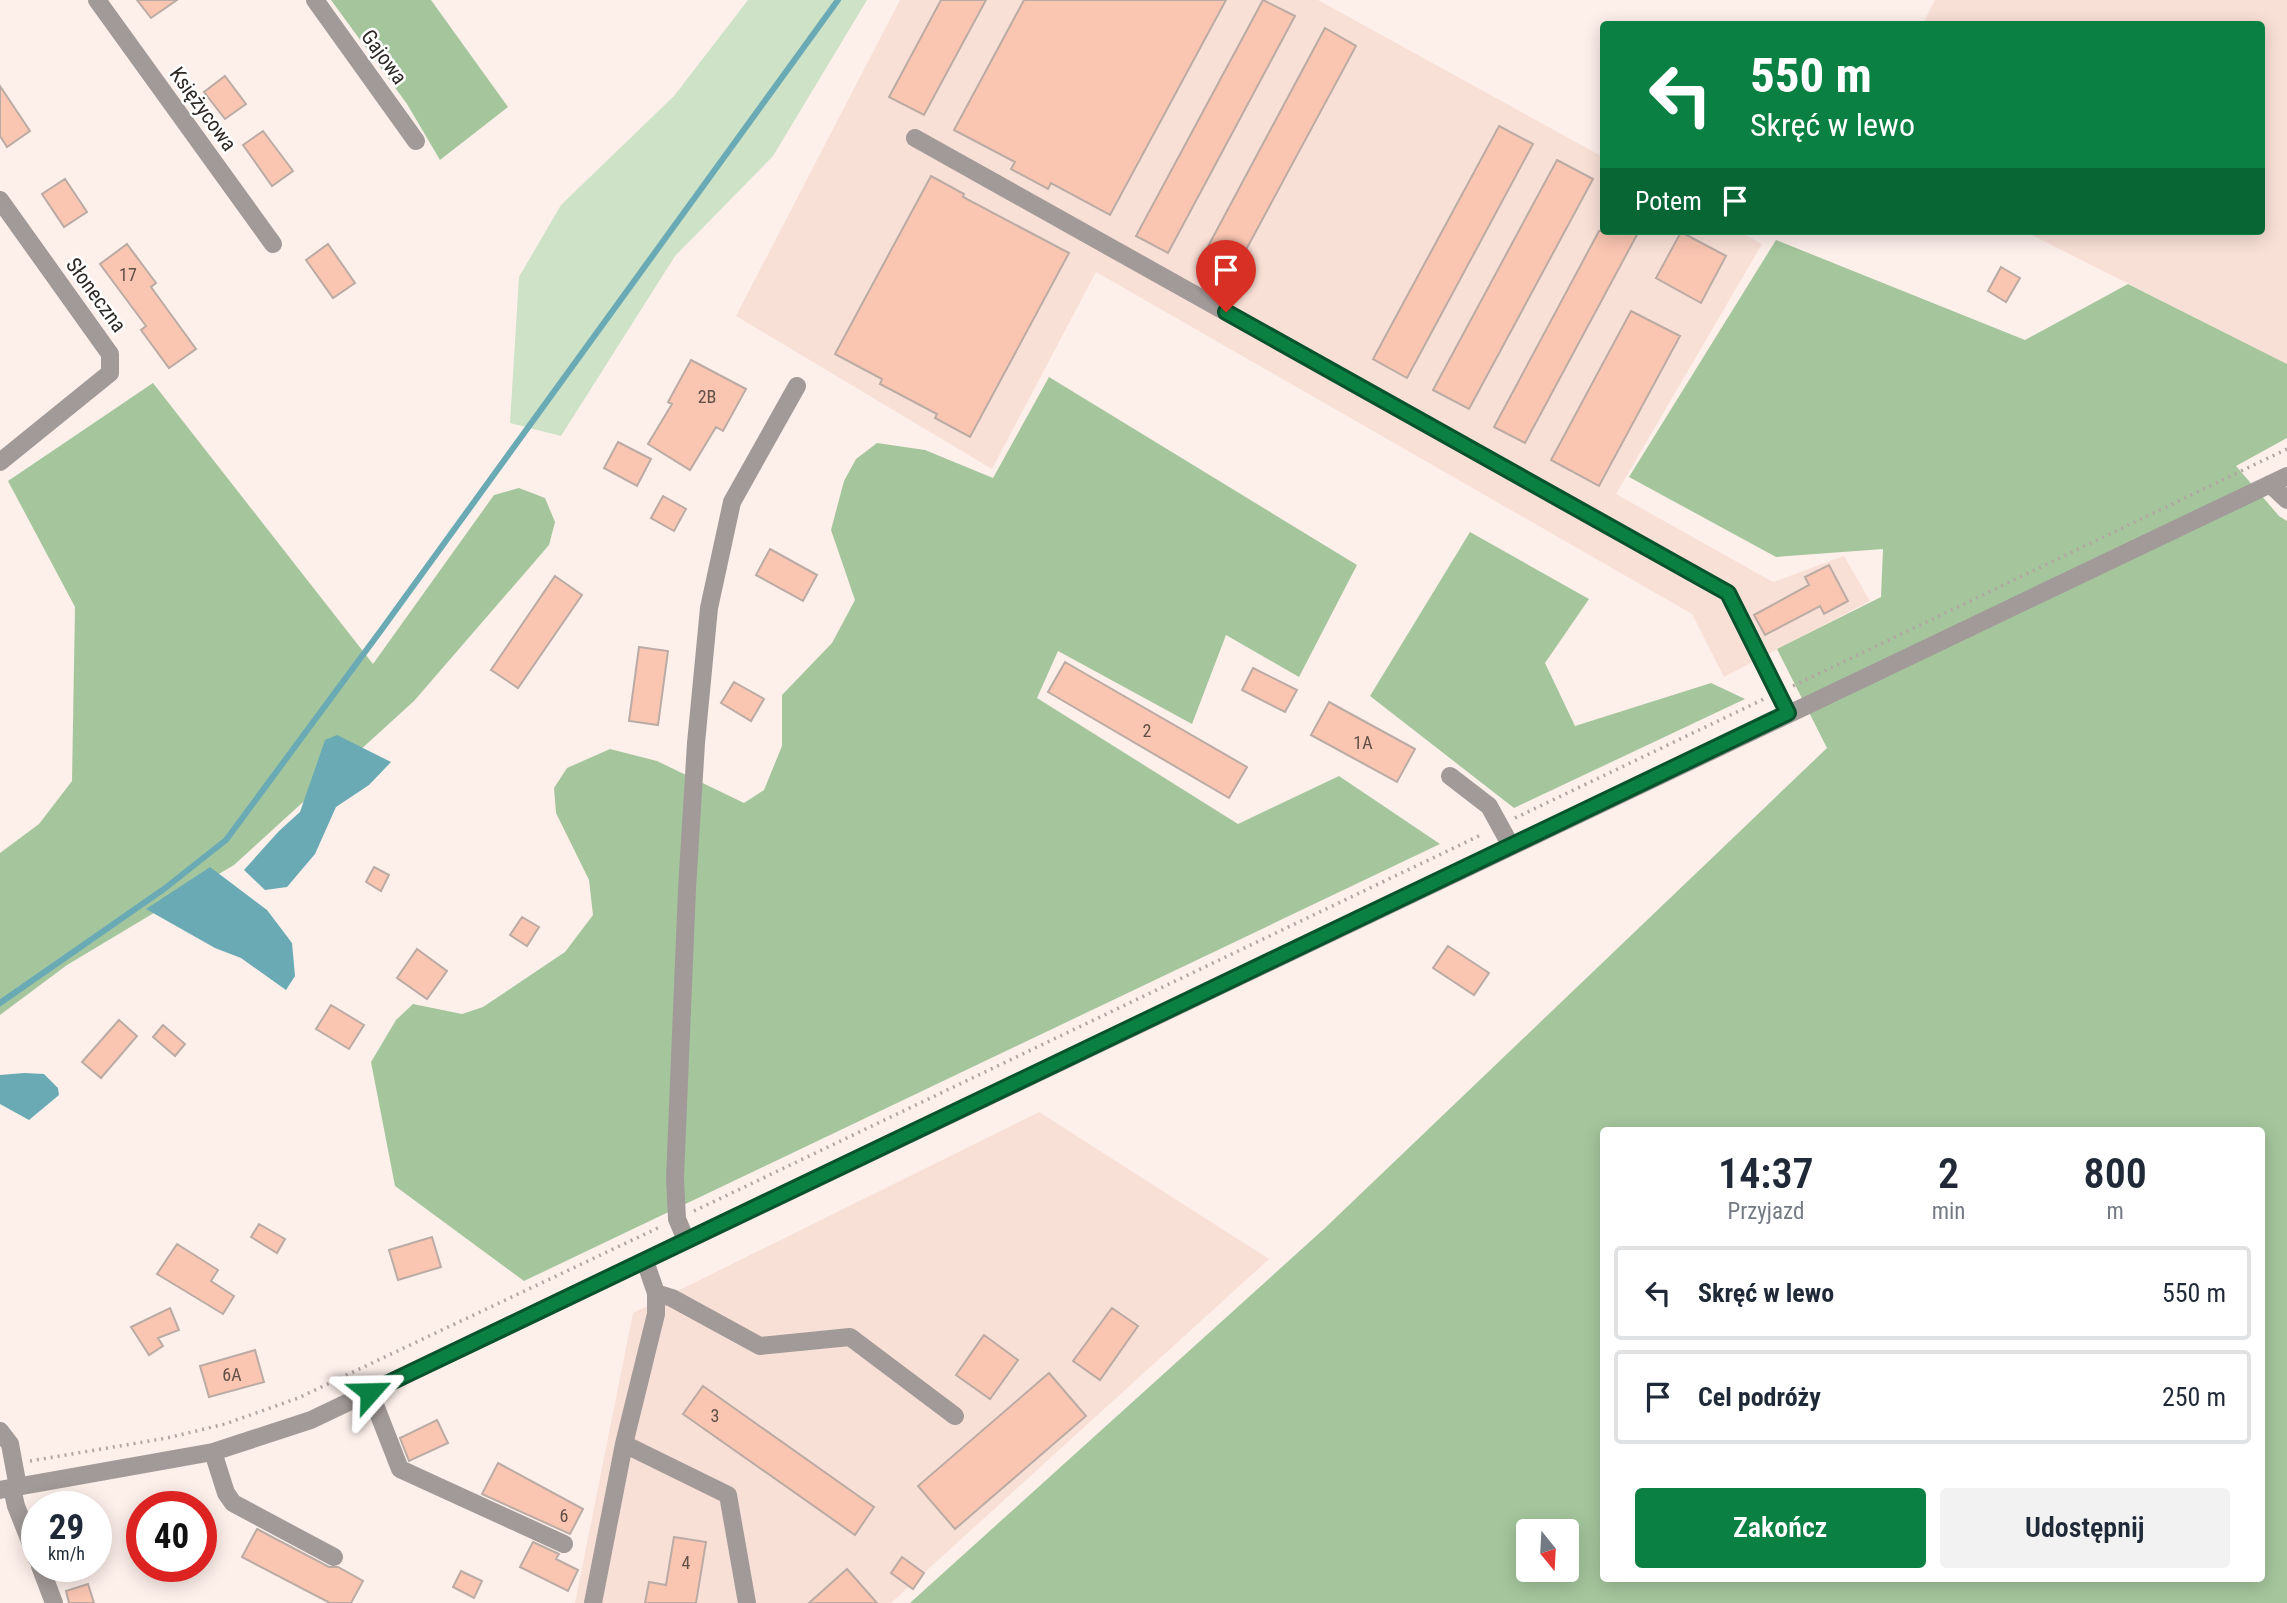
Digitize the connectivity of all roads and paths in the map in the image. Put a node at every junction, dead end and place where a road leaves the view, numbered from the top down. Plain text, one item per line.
1 (97, 0) edge
2 (315, 0) edge
3 (915, 138) dead end
4 (416, 141) dead end
5 (0, 200) edge
6 (273, 244) dead end
7 (797, 386) dead end
8 (0, 462) edge
9 (2287, 476) edge
10 (2270, 484) junction
11 (2287, 500) edge
12 (1788, 713) junction
13 (1450, 776) dead end
14 (1511, 846) junction
15 (696, 1210) dead end
16 (677, 1219) junction
17 (686, 1240) junction
18 (645, 1261) junction
19 (656, 1293) junction
20 (370, 1392) junction
21 (955, 1416) dead end
22 (0, 1431) edge
23 (624, 1444) junction
24 (213, 1452) junction
25 (14, 1464) junction
26 (10, 1488) edge
27 (21, 1519) edge
28 (564, 1544) dead end
29 (334, 1557) dead end
30 (46, 1582) edge
31 (54, 1603) edge
32 (593, 1603) edge
33 (747, 1603) edge

1 - 6 street, Księżycowa
2 - 4 street, Gajowa
3 - 12 street
5 - 8 street, Słoneczna
7 - 16 street
9 - 10 street
10 - 11 street
10 - 12 street
12 - 14 street
13 - 14 street
14 - 17 street
15 - 16 path
16 - 17 street
16 - 25 path
17 - 18 street
18 - 19 street
18 - 20 street
19 - 21 street
19 - 23 street
20 - 24 street
20 - 28 street
22 - 25 street
23 - 32 street
23 - 33 street
24 - 26 street
24 - 29 street
25 - 26 street
26 - 27 street
30 - 31 street

